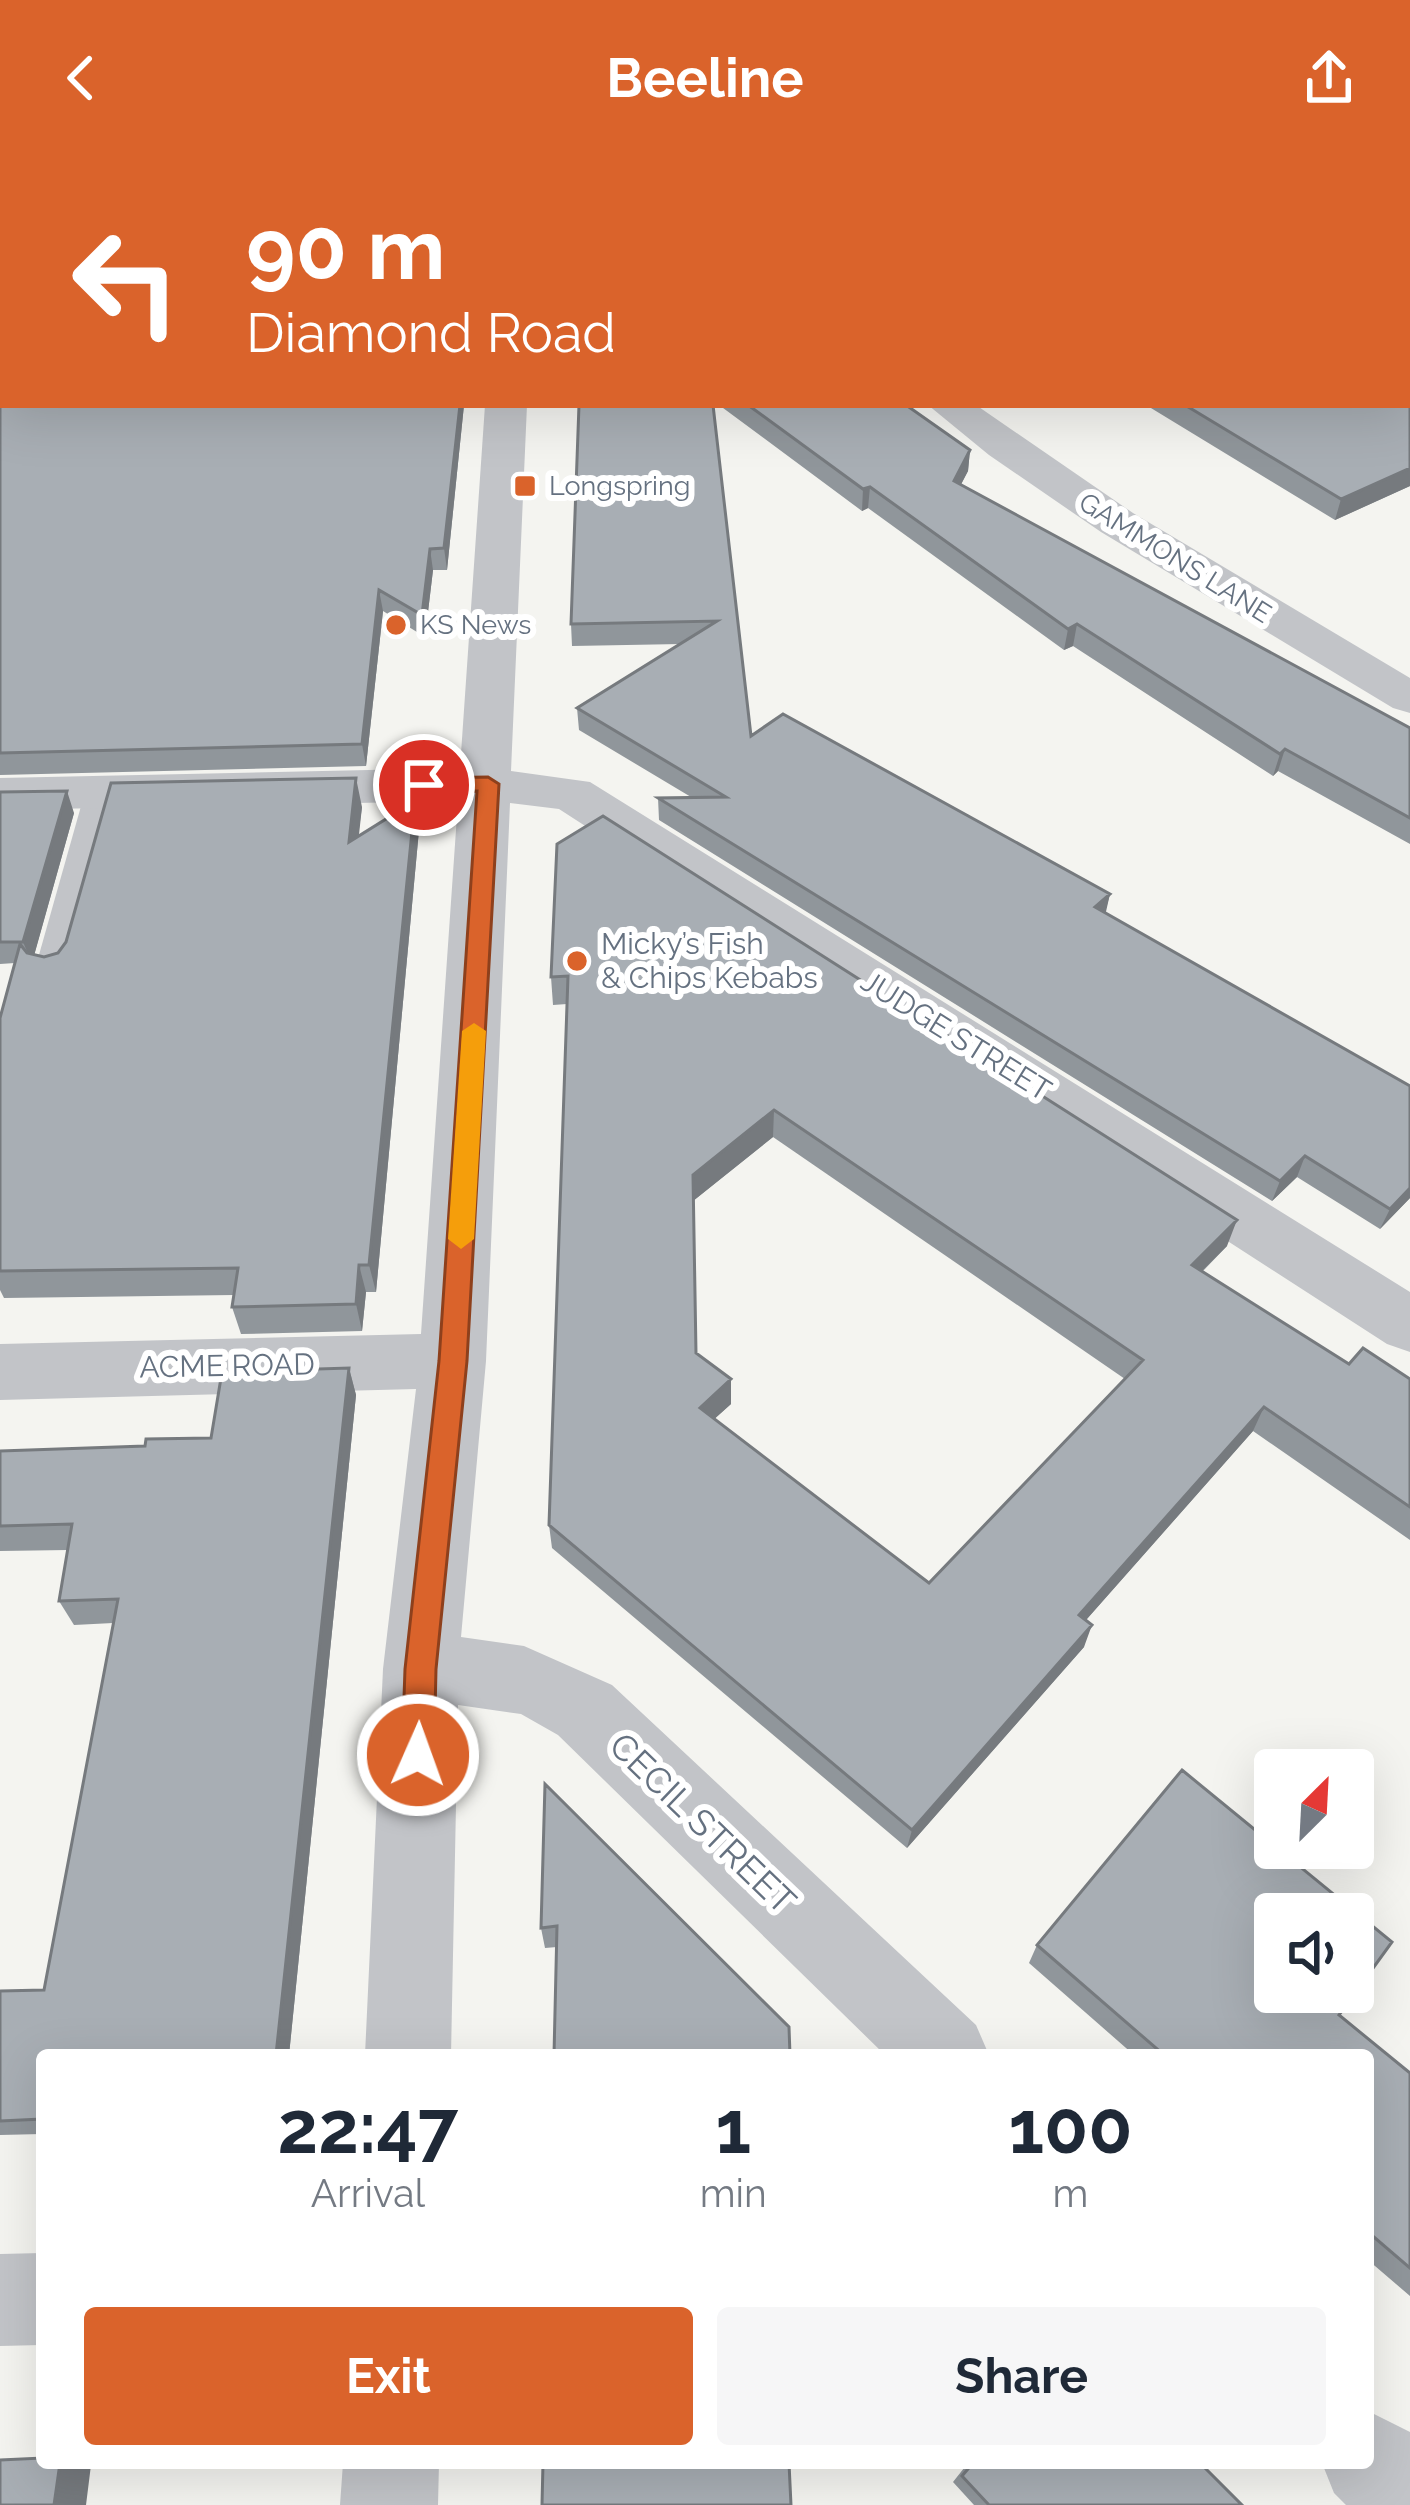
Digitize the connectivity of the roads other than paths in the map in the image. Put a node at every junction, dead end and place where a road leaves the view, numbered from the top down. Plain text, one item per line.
1 (506, 408) edge
2 (953, 408) edge
3 (1410, 698) edge
4 (488, 784) junction
5 (103, 792) junction
6 (0, 794) edge
7 (54, 969) edge
8 (1410, 1325) edge
9 (453, 1361) junction
10 (0, 1372) edge
11 (421, 1669) junction
12 (408, 2049) edge
13 (940, 2049) edge
14 (36, 2299) edge
15 (0, 2300) edge
16 (1374, 2464) edge
17 (391, 2469) edge
18 (1410, 2499) edge
19 (389, 2505) edge

1 - 4 street
2 - 3 street, GAMMONS LANE
4 - 5 street, JUDGE STREET
4 - 8 street, JUDGE STREET
4 - 9 street
5 - 6 street, JUDGE STREET
5 - 7 lane
9 - 10 street, ACME ROAD
9 - 11 street
11 - 12 street
11 - 13 street, CECIL STREET
14 - 15 street
16 - 18 street
17 - 19 street

